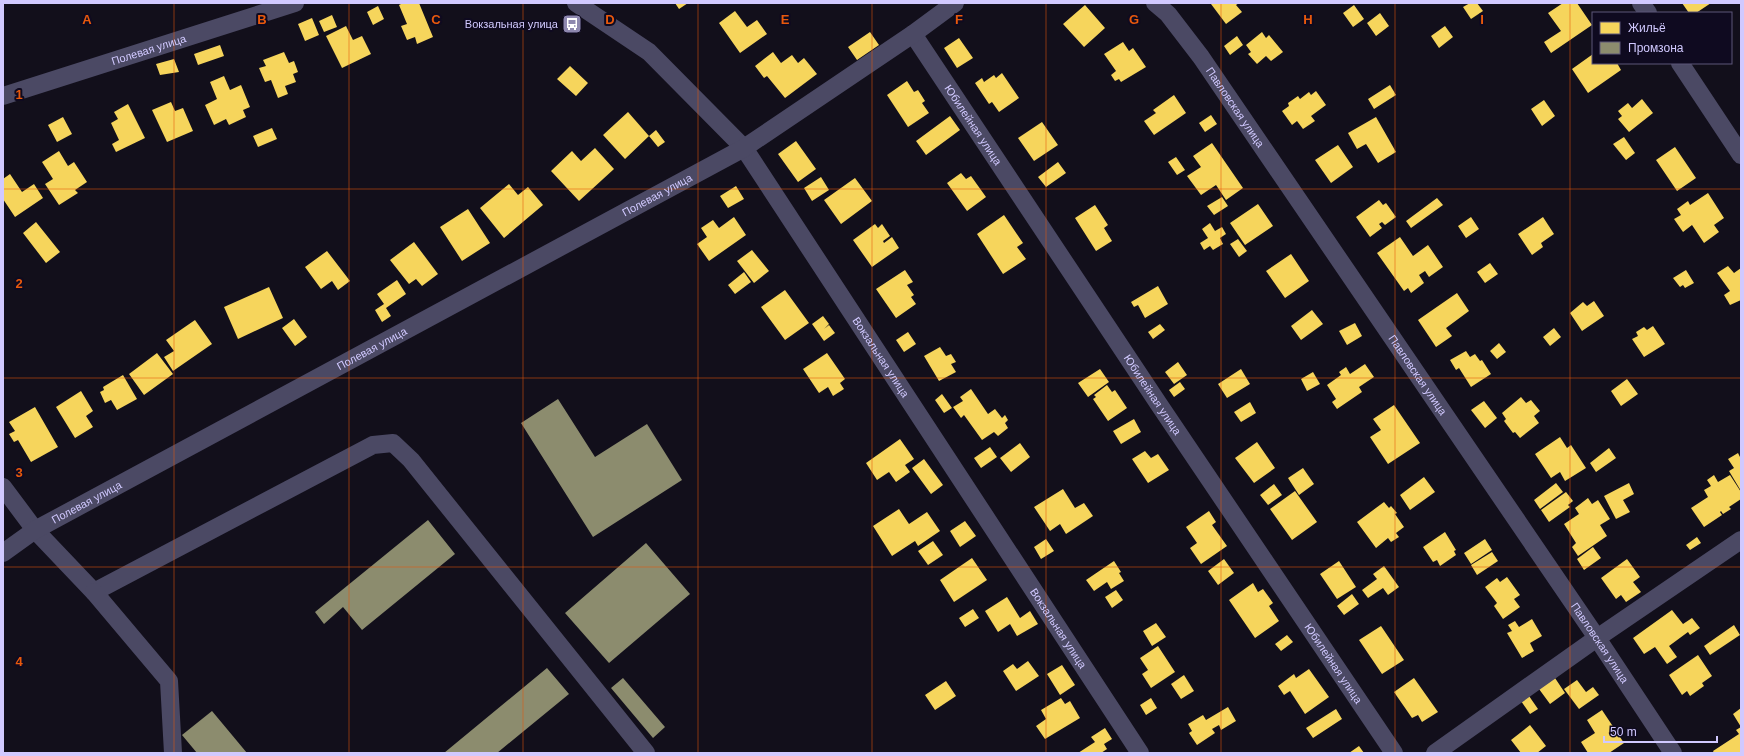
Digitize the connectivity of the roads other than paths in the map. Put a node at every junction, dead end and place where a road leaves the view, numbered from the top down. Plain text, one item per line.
1 (295, 3) edge
2 (576, 3) edge
3 (954, 3) edge
4 (1155, 3) edge
5 (1641, 3) edge
6 (1647, 12) edge
7 (913, 34) junction
8 (1681, 64) edge
9 (3, 96) edge
10 (744, 148) junction
11 (1741, 156) edge
12 (3, 487) edge
13 (36, 530) junction
14 (1741, 540) edge
15 (3, 553) edge
16 (94, 592) junction
17 (1597, 638) junction
18 (173, 753) edge
19 (646, 753) edge
20 (1140, 753) edge
21 (1394, 753) edge
22 (1435, 753) edge
23 (1673, 753) edge

1 - 9 street, Полевая улица
2 - 10 street, Вокзальная улица
3 - 7 street, Полевая улица
4 - 17 street, Павловская улица
5 - 6 street
7 - 10 street, Полевая улица
7 - 21 street, Юбилейная улица
8 - 11 street
10 - 13 street, Полевая улица
10 - 20 street, Вокзальная улица
12 - 13 street
13 - 15 street, Полевая улица
13 - 16 street
14 - 17 street
16 - 18 street
16 - 19 street
17 - 22 street
17 - 23 street, Павловская улица

